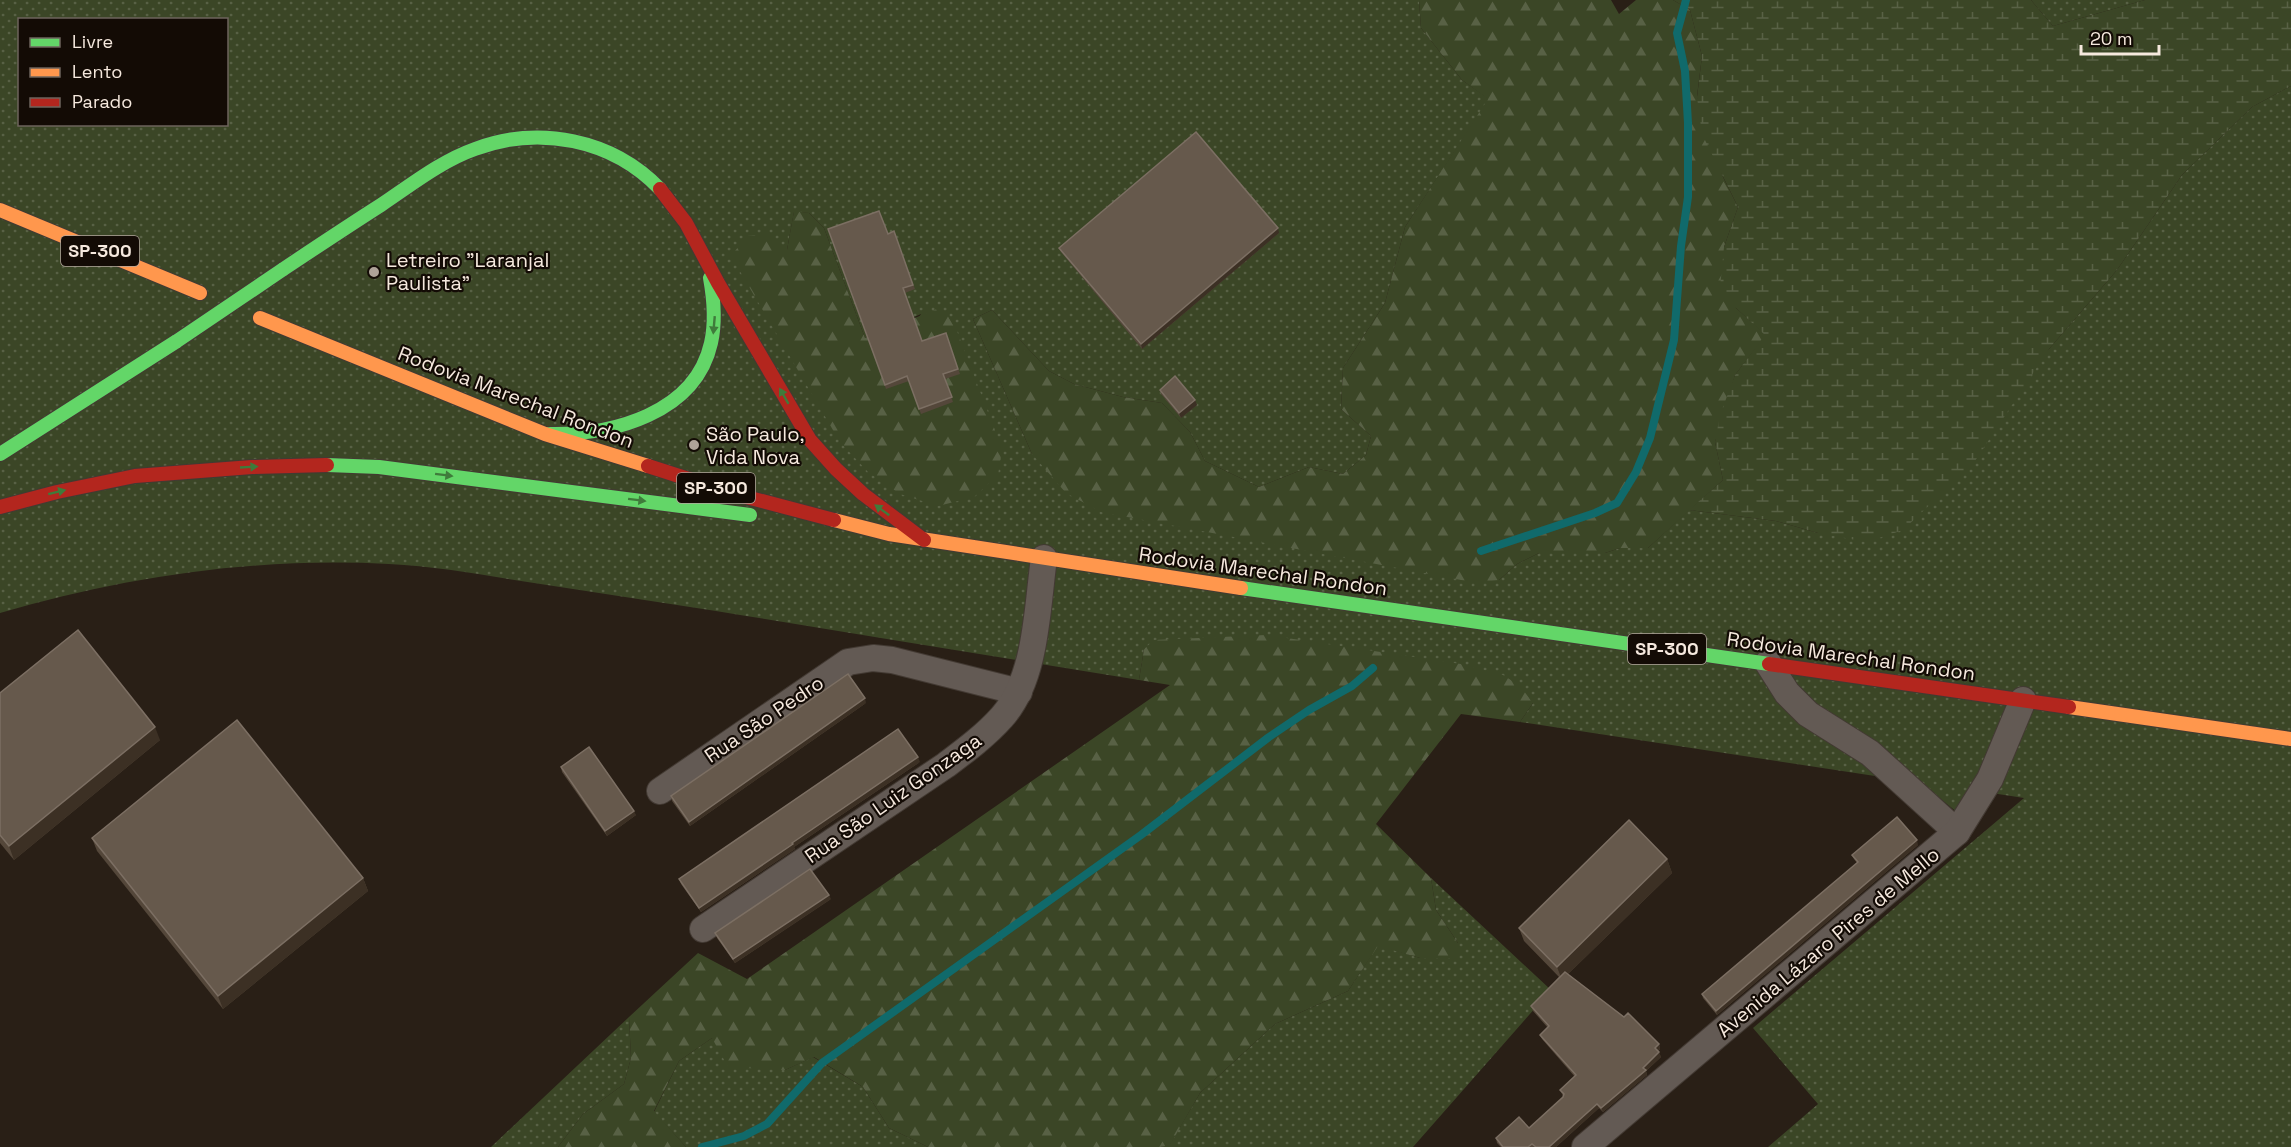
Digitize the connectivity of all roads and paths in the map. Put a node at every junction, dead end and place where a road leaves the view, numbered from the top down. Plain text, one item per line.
1 (0, 210) edge
2 (708, 267) junction
3 (200, 292) dead end
4 (260, 318) dead end
5 (545, 434) junction
6 (0, 454) edge
7 (0, 507) edge
8 (889, 534) junction
9 (924, 540) junction
10 (1044, 558) junction
11 (1768, 663) junction
12 (1019, 692) junction
13 (2024, 700) junction
14 (2291, 739) edge
15 (660, 791) dead end
16 (1957, 832) junction
17 (703, 929) dead end
18 (1585, 1147) edge

1 - 3 main road, SP-300
2 -> 5 main road
2 - 6 main road, bridge
9 -> 2 main road
4 - 5 main road, Rodovia Marechal Rondon / SP-300
5 - 8 main road, Rodovia Marechal Rondon / SP-300
7 -> 8 main road
8 - 9 main road, Rodovia Marechal Rondon / SP-300
9 - 10 main road, Rodovia Marechal Rondon / SP-300
10 - 11 main road, Rodovia Marechal Rondon / SP-300
10 - 12 street, Rua São Luiz Gonzaga
11 - 13 main road, Rodovia Marechal Rondon / SP-300
11 - 16 street
12 - 15 street, Rua São Pedro
12 - 17 street, Rua São Luiz Gonzaga
13 - 14 main road, Rodovia Marechal Rondon / SP-300
13 - 16 street, Avenida Lázaro Pires de Mello
16 - 18 street, Avenida Lázaro Pires de Mello

